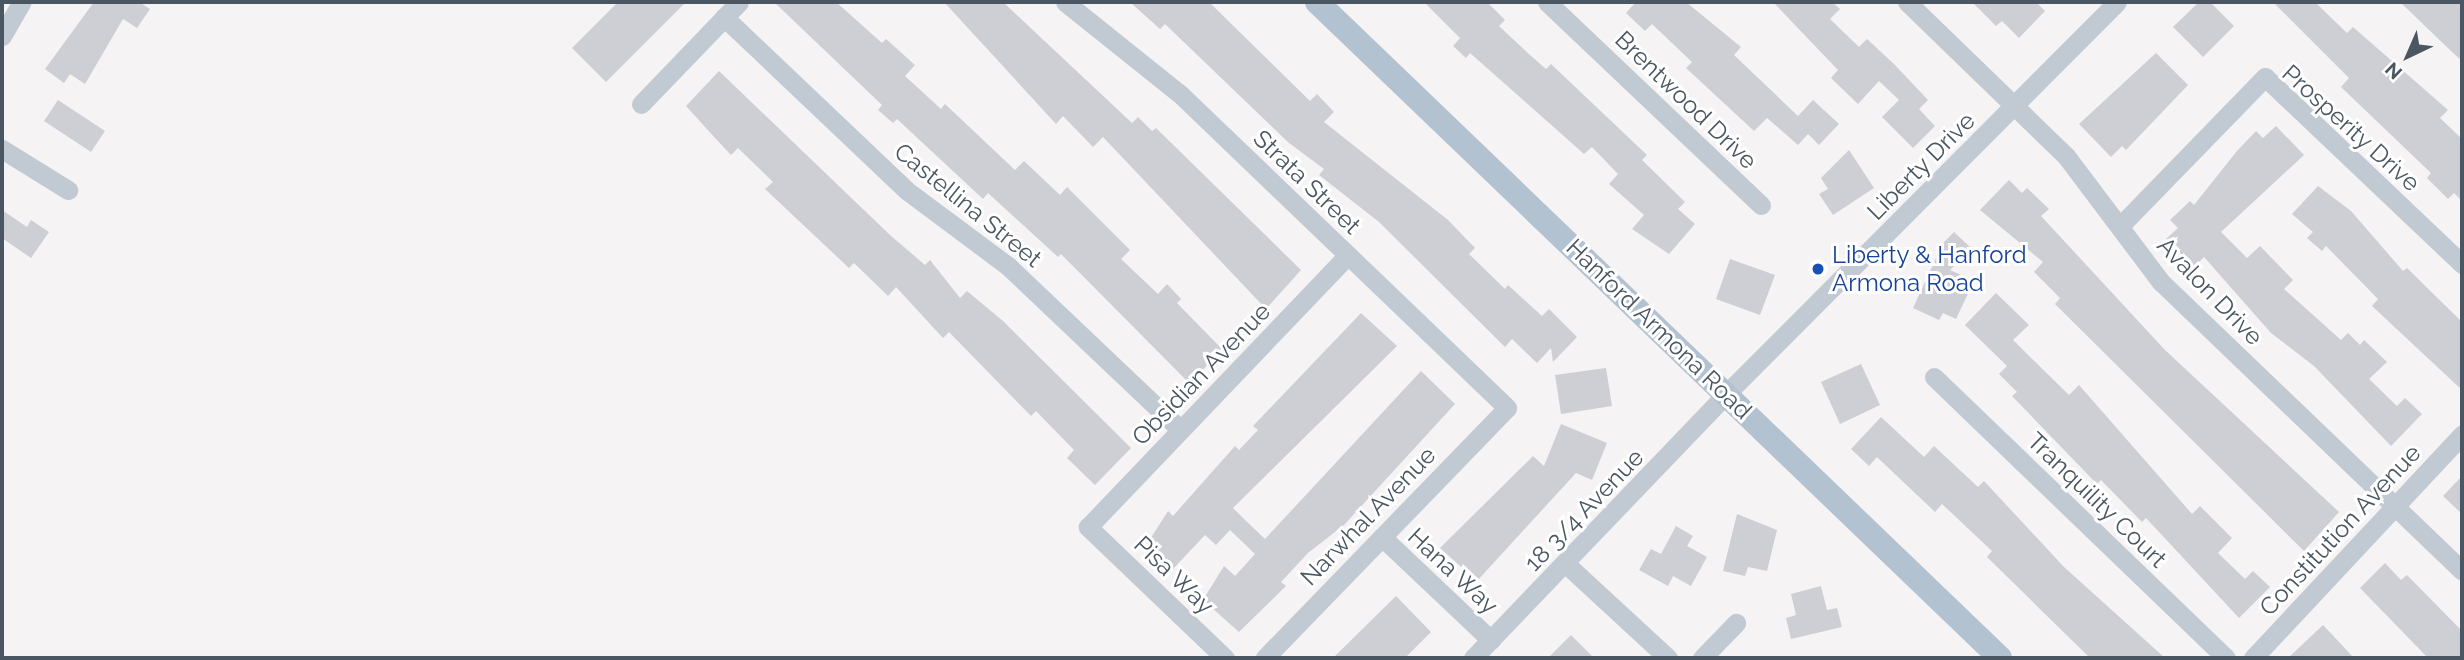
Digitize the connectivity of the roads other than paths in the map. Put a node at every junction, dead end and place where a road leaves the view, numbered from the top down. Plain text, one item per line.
1 (22, 2) edge
2 (739, 2) edge
3 (1065, 2) edge
4 (1317, 2) edge
5 (1547, 2) edge
6 (1907, 2) edge
7 (2117, 2) edge
8 (724, 17) junction
9 (2, 36) edge
10 (640, 104) dead end
11 (2016, 107) junction
12 (2, 149) edge
13 (68, 190) dead end
14 (1761, 205) dead end
15 (2120, 226) junction
16 (1348, 255) junction
17 (2462, 264) edge
18 (1934, 377) dead end
19 (1727, 393) junction
20 (1507, 408) joint
21 (1181, 430) junction
22 (2462, 435) edge
23 (2394, 506) junction
24 (1088, 527) joint
25 (1382, 537) junction
26 (1566, 564) junction
27 (2462, 571) edge
28 (1736, 623) dead end
29 (1491, 640) junction
30 (1225, 658) edge
31 (1265, 658) edge
32 (1473, 658) edge
33 (1668, 658) edge
34 (1702, 658) edge
35 (2000, 658) edge
36 (2226, 658) edge
37 (2253, 658) edge

1 - 9 street
2 - 8 street
3 - 16 street, Strata Street
4 - 19 main road, Hanford Armona Road
5 - 14 street, Brentwood Drive
6 - 11 street, Avalon Drive
7 - 11 street, Liberty Drive
8 - 10 street
8 - 21 street, Castellina Street
11 - 15 street, Avalon Drive
11 - 19 street, Liberty Drive
12 - 13 street
15 - 17 street, Prosperity Drive
15 - 23 street, Avalon Drive
16 - 20 street, Strata Street
16 - 21 street, Obsidian Avenue
18 - 36 street, Tranquility Court
19 - 26 street, 18 3/4 Avenue
19 - 35 main road, Hanford Armona Road
20 - 25 street, Narwhal Avenue
21 - 24 street, Obsidian Avenue
22 - 23 street, Constitution Avenue
23 - 27 street, Avalon Drive
23 - 37 street, Constitution Avenue
24 - 30 street, Pisa Way
25 - 29 street, Hana Way
25 - 31 street, Narwhal Avenue
26 - 29 street, 18 3/4 Avenue
26 - 33 street
28 - 34 street
29 - 32 street, 18 3/4 Avenue

